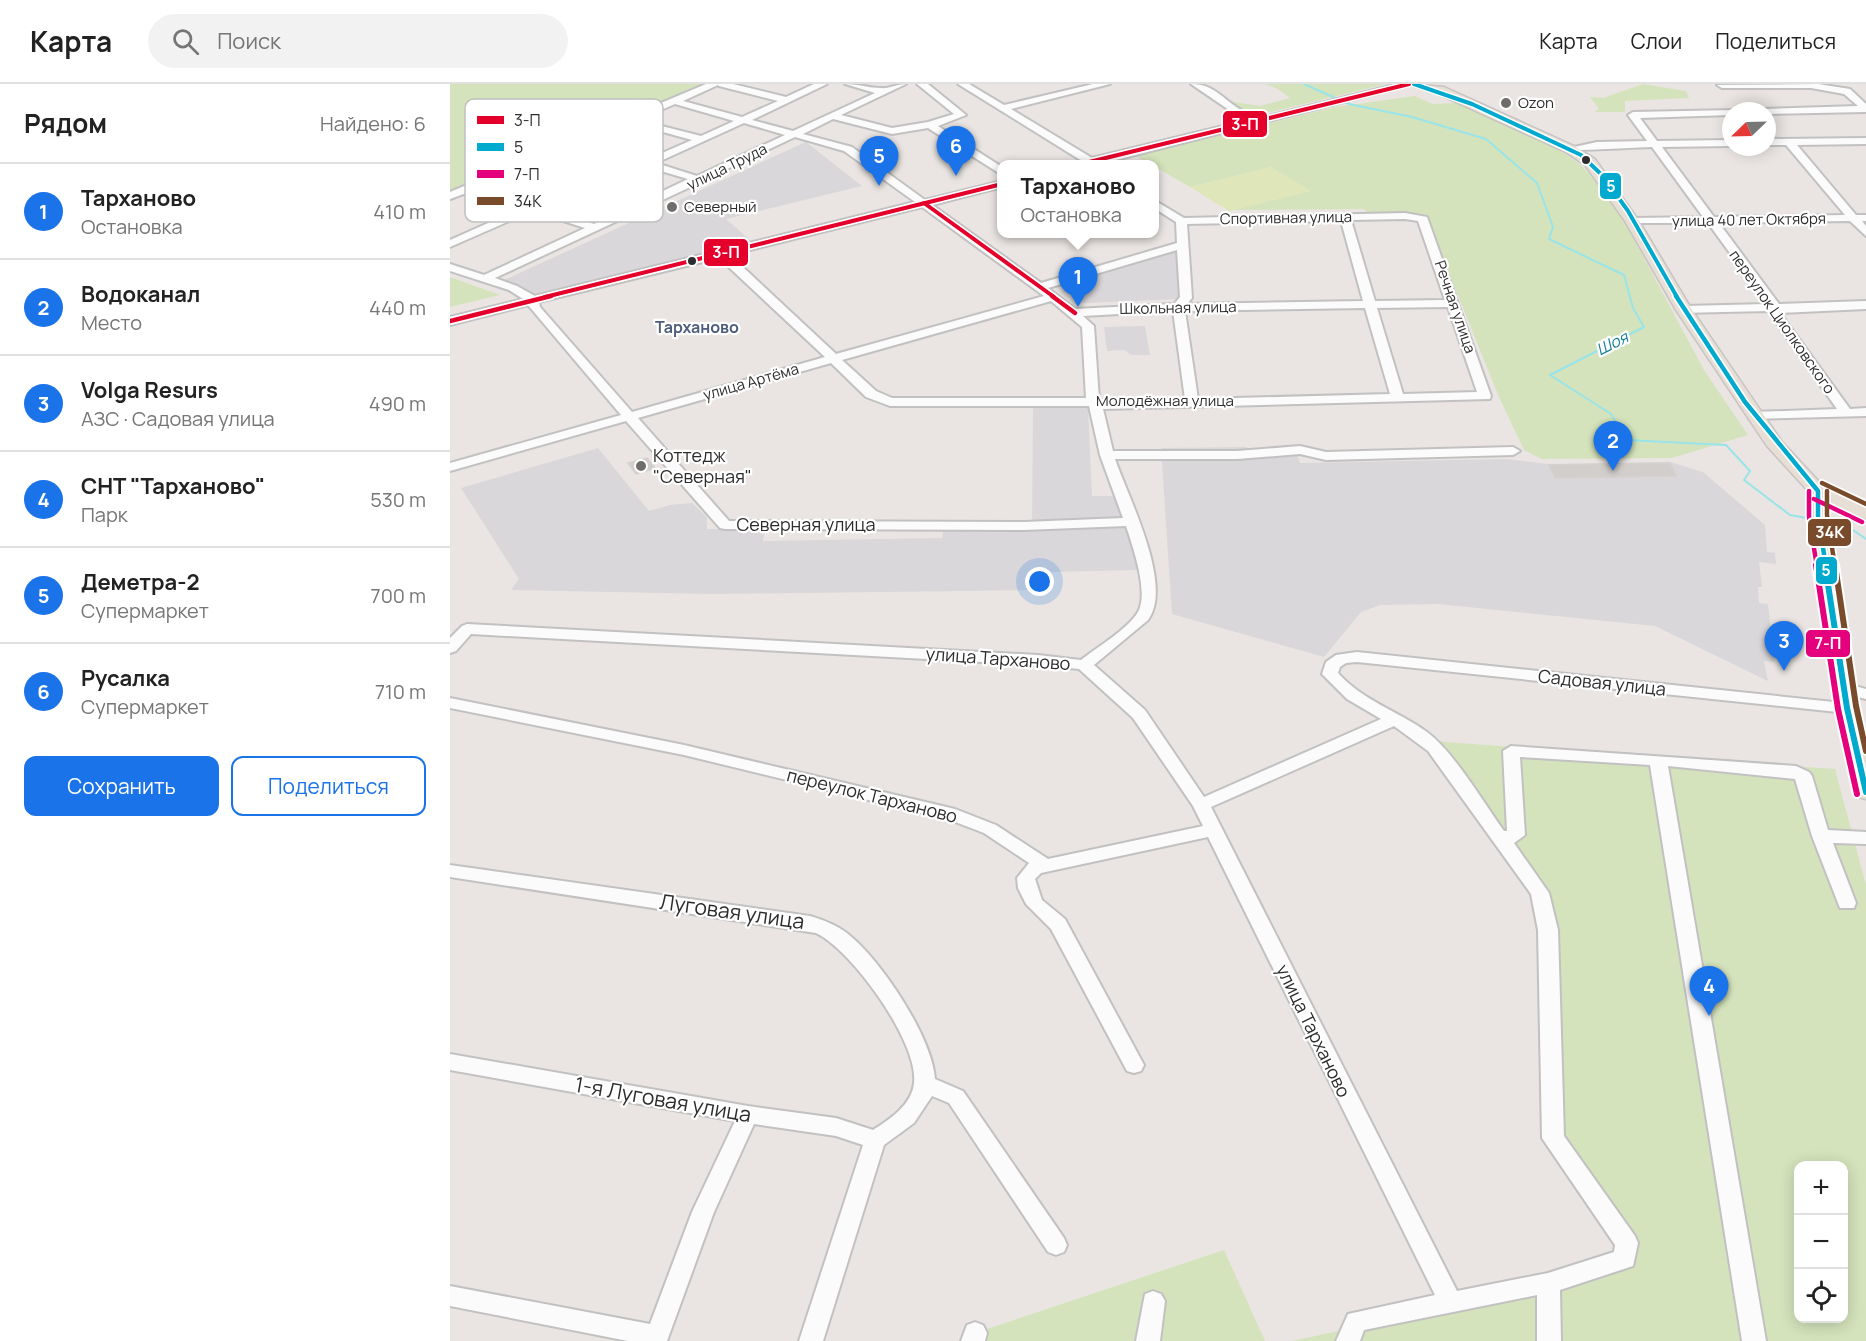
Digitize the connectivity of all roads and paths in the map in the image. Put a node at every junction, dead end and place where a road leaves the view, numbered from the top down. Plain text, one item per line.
1 (696, 84) edge
2 (714, 84) edge
3 (722, 84) edge
4 (822, 84) edge
5 (850, 84) edge
6 (901, 84) edge
7 (922, 84) edge
8 (963, 84) edge
9 (1045, 84) edge
10 (1105, 84) edge
11 (1196, 84) edge
12 (1408, 84) edge
13 (1414, 84) edge
14 (1722, 85) edge
15 (1810, 85) edge
16 (1434, 87) edge
17 (885, 92) junction
18 (1062, 94) junction
19 (660, 99) edge
20 (787, 100) junction
21 (674, 101) junction
22 (663, 106) edge
23 (1002, 108) junction
24 (1866, 109) edge
25 (1776, 111) edge
26 (1722, 112) edge
27 (832, 116) junction
28 (744, 119) junction
29 (1265, 120) junction
30 (930, 125) junction
31 (663, 129) edge
32 (795, 134) junction
33 (701, 139) junction
34 (1776, 142) edge
35 (1789, 142) junction
36 (1865, 142) edge
37 (1722, 143) edge
38 (1655, 144) junction
39 (1570, 148) junction
40 (663, 154) edge
41 (1083, 160) edge
42 (1105, 160) edge
43 (663, 168) edge
44 (997, 169) edge
45 (701, 180) junction
46 (465, 181) edge
47 (997, 185) edge
48 (450, 187) edge
49 (465, 190) edge
50 (450, 196) edge
51 (663, 198) edge
52 (924, 203) junction
53 (1159, 206) edge
54 (1345, 217) junction
55 (1860, 218) edge
56 (1422, 219) joint
57 (1182, 221) junction
58 (1632, 221) junction
59 (1710, 221) junction
60 (499, 222) edge
61 (578, 222) edge
62 (610, 222) edge
63 (597, 228) junction
64 (1866, 233) edge
65 (450, 244) edge
66 (1182, 245) junction
67 (721, 253) junction
68 (450, 267) edge
69 (486, 278) junction
70 (1040, 287) junction
71 (1053, 297) junction
72 (533, 300) junction
73 (1454, 303) junction
74 (1370, 305) junction
75 (1866, 305) edge
76 (1178, 307) junction
77 (1775, 307) junction
78 (1684, 310) junction
79 (1075, 313) junction
80 (450, 321) edge
81 (836, 358) junction
82 (1485, 396) joint
83 (1397, 397) junction
84 (1093, 402) junction
85 (1192, 402) junction
86 (1846, 412) junction
87 (1866, 412) edge
88 (629, 416) junction
89 (1754, 416) junction
90 (1513, 452) dead end
91 (1107, 455) junction
92 (450, 467) edge
93 (1818, 491) junction
94 (1866, 514) edge
95 (1130, 522) junction
96 (450, 648) edge
97 (1084, 665) junction
98 (1866, 694) edge
99 (1845, 698) junction
100 (450, 703) edge
101 (1393, 720) junction
102 (1658, 760) junction
103 (1866, 792) edge
104 (1201, 806) junction
105 (1213, 830) junction
106 (1498, 836) junction
107 (1821, 836) junction
108 (1866, 838) edge
109 (1046, 866) junction
110 (450, 871) edge
111 (1846, 903) dead end
112 (450, 1062) edge
113 (1134, 1065) dead end
114 (926, 1084) junction
115 (748, 1115) junction
116 (875, 1140) junction
117 (1056, 1245) dead end
118 (1548, 1283) junction
119 (450, 1296) edge
120 (1153, 1301) dead end
121 (1450, 1301) junction
122 (656, 1339) edge
123 (811, 1341) edge
124 (1148, 1341) edge
125 (1348, 1341) edge
126 (1550, 1341) edge
127 (1754, 1341) edge

1 - 19 street
2 - 21 street
3 - 20 street
4 - 20 street
5 - 17 street
6 - 17 street, улица Труда
7 - 30 street
8 - 23 street
9 - 18 street
10 - 18 street
11 - 29 street
12 - 29 street
13 - 16 main road
14 - 15 street
15 - 24 street
16 - 39 main road
17 - 27 street, улица Труда
18 - 23 street
20 - 28 street
21 - 22 street
21 - 28 street
23 - 41 street
24 - 25 street
26 - 38 street, переулок Циолковского
27 - 30 street
27 - 32 street, улица Труда
28 - 32 street
28 - 33 street
29 - 42 street
30 - 44 street
31 - 33 street
32 - 45 street, улица Труда
32 - 52 street
33 - 40 street
34 - 35 street
35 - 36 street
35 - 55 street
37 - 38 street
38 - 39 street
38 - 59 street, переулок Циолковского
39 - 58 main road
43 - 45 street
45 - 51 street, улица Труда
46 - 48 street
47 - 52 street
49 - 50 street
52 - 67 street
52 - 70 street
53 - 57 street
54 - 56 street, Спортивная улица
54 - 57 street, Спортивная улица
54 - 74 street
55 - 59 street, улица 40 лет Октября
55 - 64 street
56 - 73 street, Речная улица
57 - 66 street
58 - 59 street, улица 40 лет Октября
58 - 78 main road
59 - 77 street, переулок Циолковского
60 - 65 street
61 - 63 street
62 - 63 street, улица Труда
63 - 69 street, улица Труда
66 - 70 street
66 - 76 street
67 - 72 street
67 - 81 street, Молодёжная улица
68 - 69 street
69 - 72 street
70 - 71 street
71 - 79 street
71 - 81 street, улица Артёма
72 - 80 street
72 - 88 street, Северная улица
73 - 74 street, Школьная улица
73 - 82 street, Речная улица
74 - 76 street, Школьная улица
74 - 83 street
75 - 77 street
76 - 79 street, Школьная улица
76 - 85 street
77 - 78 street
77 - 86 street, переулок Циолковского
78 - 89 main road
79 - 84 street
81 - 84 street, Молодёжная улица
81 - 88 street, улица Артёма
82 - 83 street, Молодёжная улица
83 - 85 street, Молодёжная улица
84 - 85 street, Молодёжная улица
84 - 91 street
86 - 87 street
86 - 89 street
88 - 92 street, улица Артёма
88 - 95 street, Северная улица
89 - 93 main road
90 - 91 street
91 - 95 street
93 - 94 main road
93 - 99 main road
95 - 97 street
96 - 97 street, улица Тарханово
97 - 104 street, улица Тарханово
98 - 99 street, Садовая улица
99 - 101 street, Садовая улица
99 - 103 main road
100 - 109 street, переулок Тарханово
101 - 104 street
101 - 106 street
102 - 106 street
102 - 107 street
102 - 127 street
104 - 105 street, улица Тарханово
105 - 109 street
105 - 121 street, улица Тарханово
106 - 118 street
107 - 108 street
107 - 111 street
109 - 113 street
110 - 114 street, Луговая улица
112 - 115 street, 1-я Луговая улица
114 - 116 street
114 - 117 street
115 - 116 street, 1-я Луговая улица
115 - 122 street
116 - 123 street
118 - 121 street
118 - 126 street
119 - 122 street
120 - 124 street
121 - 125 street

